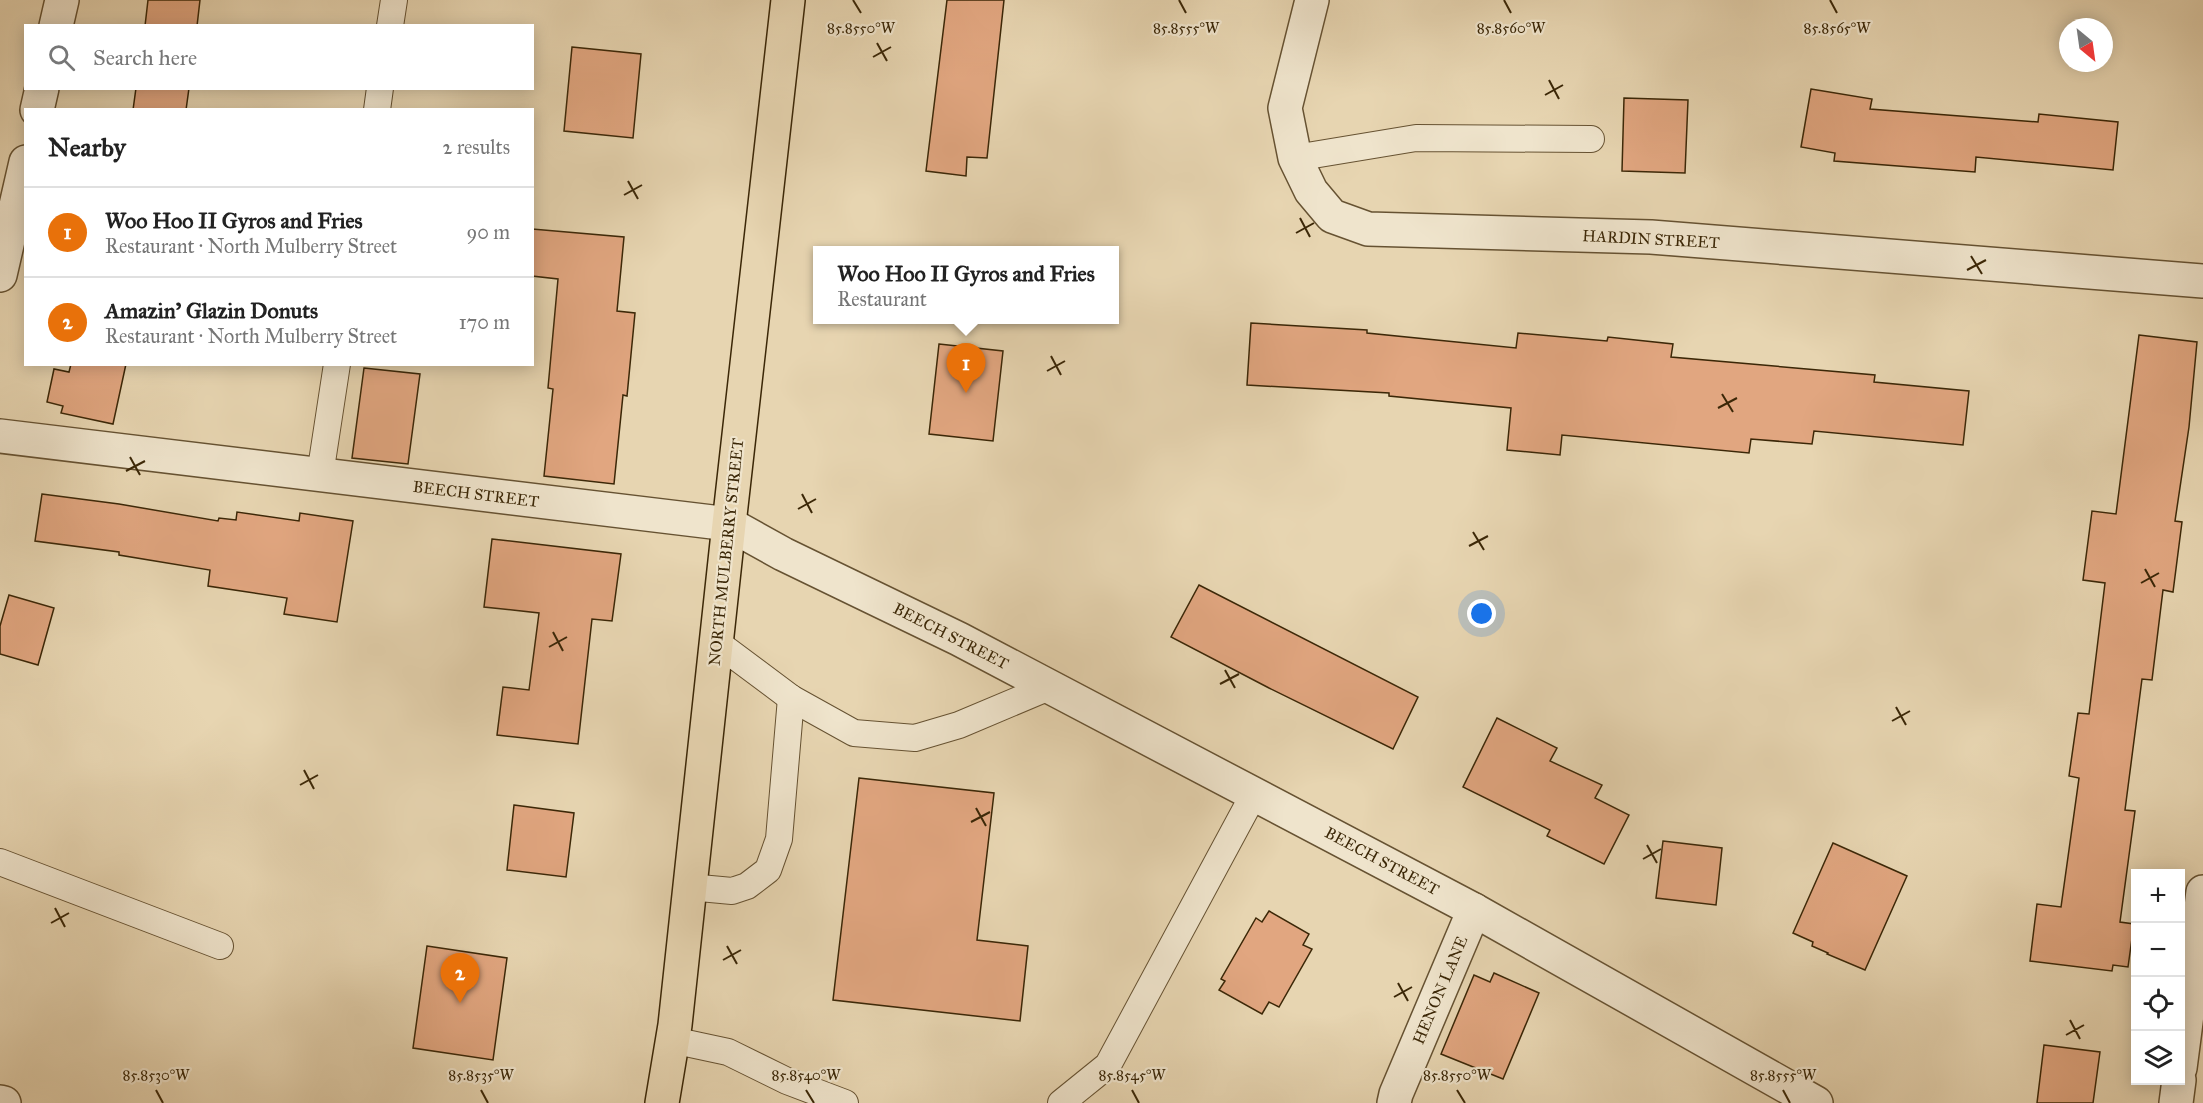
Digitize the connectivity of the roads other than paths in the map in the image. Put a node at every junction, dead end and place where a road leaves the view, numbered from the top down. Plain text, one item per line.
1 (62, 0) edge
2 (394, 0) edge
3 (788, 0) edge
4 (1312, 0) edge
5 (56, 24) edge
6 (390, 24) edge
7 (42, 90) edge
8 (380, 90) edge
9 (37, 108) edge
10 (377, 108) edge
11 (1591, 139) dead end
12 (1295, 158) junction
13 (24, 171) edge
14 (0, 275) edge
15 (2203, 281) edge
16 (337, 366) edge
17 (0, 436) edge
18 (320, 475) junction
19 (729, 524) junction
20 (716, 642) junction
21 (1049, 687) junction
22 (791, 698) junction
23 (1254, 794) junction
24 (0, 862) edge
25 (689, 887) junction
26 (2203, 892) edge
27 (1474, 910) junction
28 (220, 946) dead end
29 (2185, 1036) edge
30 (672, 1040) junction
31 (2178, 1085) edge
32 (662, 1103) edge
33 (845, 1103) edge
34 (1061, 1103) edge
35 (1394, 1103) edge
36 (1816, 1103) edge
37 (2176, 1103) edge

1 - 5 street
2 - 6 lane
3 - 19 main road, NORTH MULBERRY STREET
4 - 12 street, HARDIN STREET
7 - 9 street
8 - 10 lane
11 - 12 lane
12 - 15 street, HARDIN STREET
13 - 14 street
16 - 18 lane
17 - 18 street, BEECH STREET
18 - 19 street, BEECH STREET
19 - 20 main road, NORTH MULBERRY STREET
19 - 21 street, BEECH STREET
20 - 22 lane
20 - 25 main road, NORTH MULBERRY STREET
21 - 22 lane
21 - 23 street, BEECH STREET
22 - 25 lane
23 - 27 street, BEECH STREET
23 - 34 lane
24 - 28 lane
25 - 30 main road, NORTH MULBERRY STREET
26 - 29 street
27 - 35 street, HENON LANE
27 - 36 street, BEECH STREET
30 - 32 main road, NORTH MULBERRY STREET
30 - 33 lane
31 - 37 street

